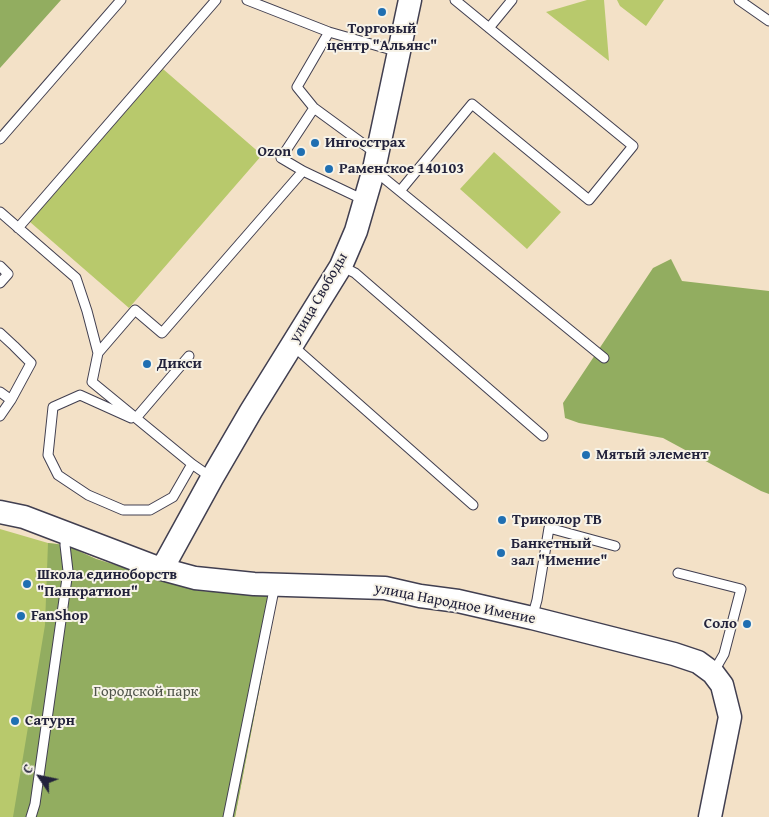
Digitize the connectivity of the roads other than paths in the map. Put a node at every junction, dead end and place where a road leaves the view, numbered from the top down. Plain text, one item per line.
1 (121, 0) edge
2 (216, 0) edge
3 (247, 0) edge
4 (410, 0) edge
5 (455, 0) edge
6 (512, 0) edge
7 (739, 0) edge
8 (769, 21) edge
9 (489, 28) junction
10 (330, 32) junction
11 (399, 52) junction
12 (314, 108) junction
13 (0, 139) edge
14 (375, 162) junction
15 (303, 171) junction
16 (400, 191) junction
17 (365, 200) junction
18 (0, 212) edge
19 (18, 228) junction
20 (0, 266) edge
21 (341, 266) junction
22 (0, 283) edge
23 (0, 334) edge
24 (292, 345) junction
25 (98, 353) junction
26 (189, 356) dead end
27 (604, 358) dead end
28 (0, 392) edge
29 (11, 400) junction
30 (0, 416) edge
31 (139, 420) junction
32 (544, 436) dead end
33 (192, 464) junction
34 (212, 478) junction
35 (473, 505) dead end
36 (0, 512) edge
37 (66, 532) junction
38 (615, 546) dead end
39 (162, 569) junction
40 (678, 573) dead end
41 (275, 584) junction
42 (532, 618) junction
43 (713, 673) junction
44 (31, 817) edge
45 (228, 817) edge
46 (710, 817) edge

1 - 13 lane
2 - 19 lane
3 - 10 lane
4 - 11 street, улица Свободы
5 - 9 lane
6 - 9 lane
7 - 8 lane
9 - 16 lane
10 - 11 lane
10 - 12 lane
11 - 14 street, улица Свободы
12 - 14 lane
12 - 15 lane
14 - 16 lane
14 - 17 street, улица Свободы
15 - 17 lane
15 - 25 lane
16 - 27 lane
17 - 21 street, улица Свободы
18 - 19 lane
19 - 25 lane
20 - 22 lane
21 - 24 street, улица Свободы
21 - 32 lane
23 - 29 lane
24 - 34 street, улица Свободы
24 - 35 lane
25 - 31 lane
26 - 31 lane
28 - 29 lane
29 - 30 lane
31 - 33 lane
31 - 33 lane
33 - 34 lane
34 - 39 street, улица Свободы
36 - 37 street, улица Народное Имение
37 - 39 street, улица Народное Имение
37 - 44 lane
38 - 42 lane
39 - 41 street, улица Народное Имение
40 - 43 lane
41 - 42 street, улица Народное Имение
41 - 45 lane
42 - 43 street, улица Народное Имение
43 - 46 street

